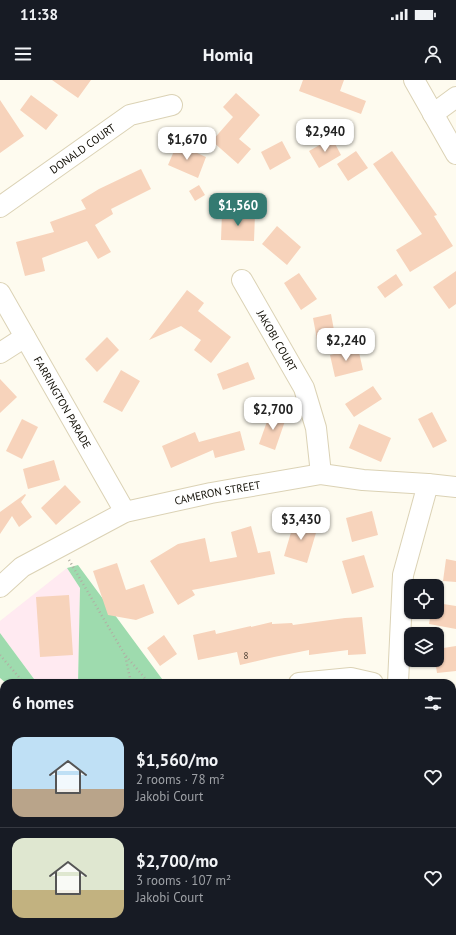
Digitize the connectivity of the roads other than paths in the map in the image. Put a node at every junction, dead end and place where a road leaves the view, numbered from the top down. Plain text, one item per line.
1 (414, 80) edge
2 (456, 97) edge
3 (172, 105) dead end
4 (433, 114) junction
5 (456, 154) edge
6 (0, 207) edge
7 (242, 280) dead end
8 (0, 293) edge
9 (25, 337) junction
10 (0, 353) edge
11 (321, 474) junction
12 (428, 484) junction
13 (456, 487) edge
14 (125, 512) junction
15 (0, 587) edge
16 (341, 679) edge
17 (355, 679) edge
18 (398, 679) edge

1 - 4 street
2 - 4 street
3 - 6 street, DONALD COURT
4 - 5 street
7 - 11 street, JAKOBI COURT
8 - 9 street, FARRINGTON PARADE
9 - 10 street
9 - 14 street, FARRINGTON PARADE
11 - 12 street, CAMERON STREET
11 - 14 street, CAMERON STREET
12 - 13 street, CAMERON STREET
12 - 18 street
14 - 15 street, CAMERON STREET
16 - 17 street

